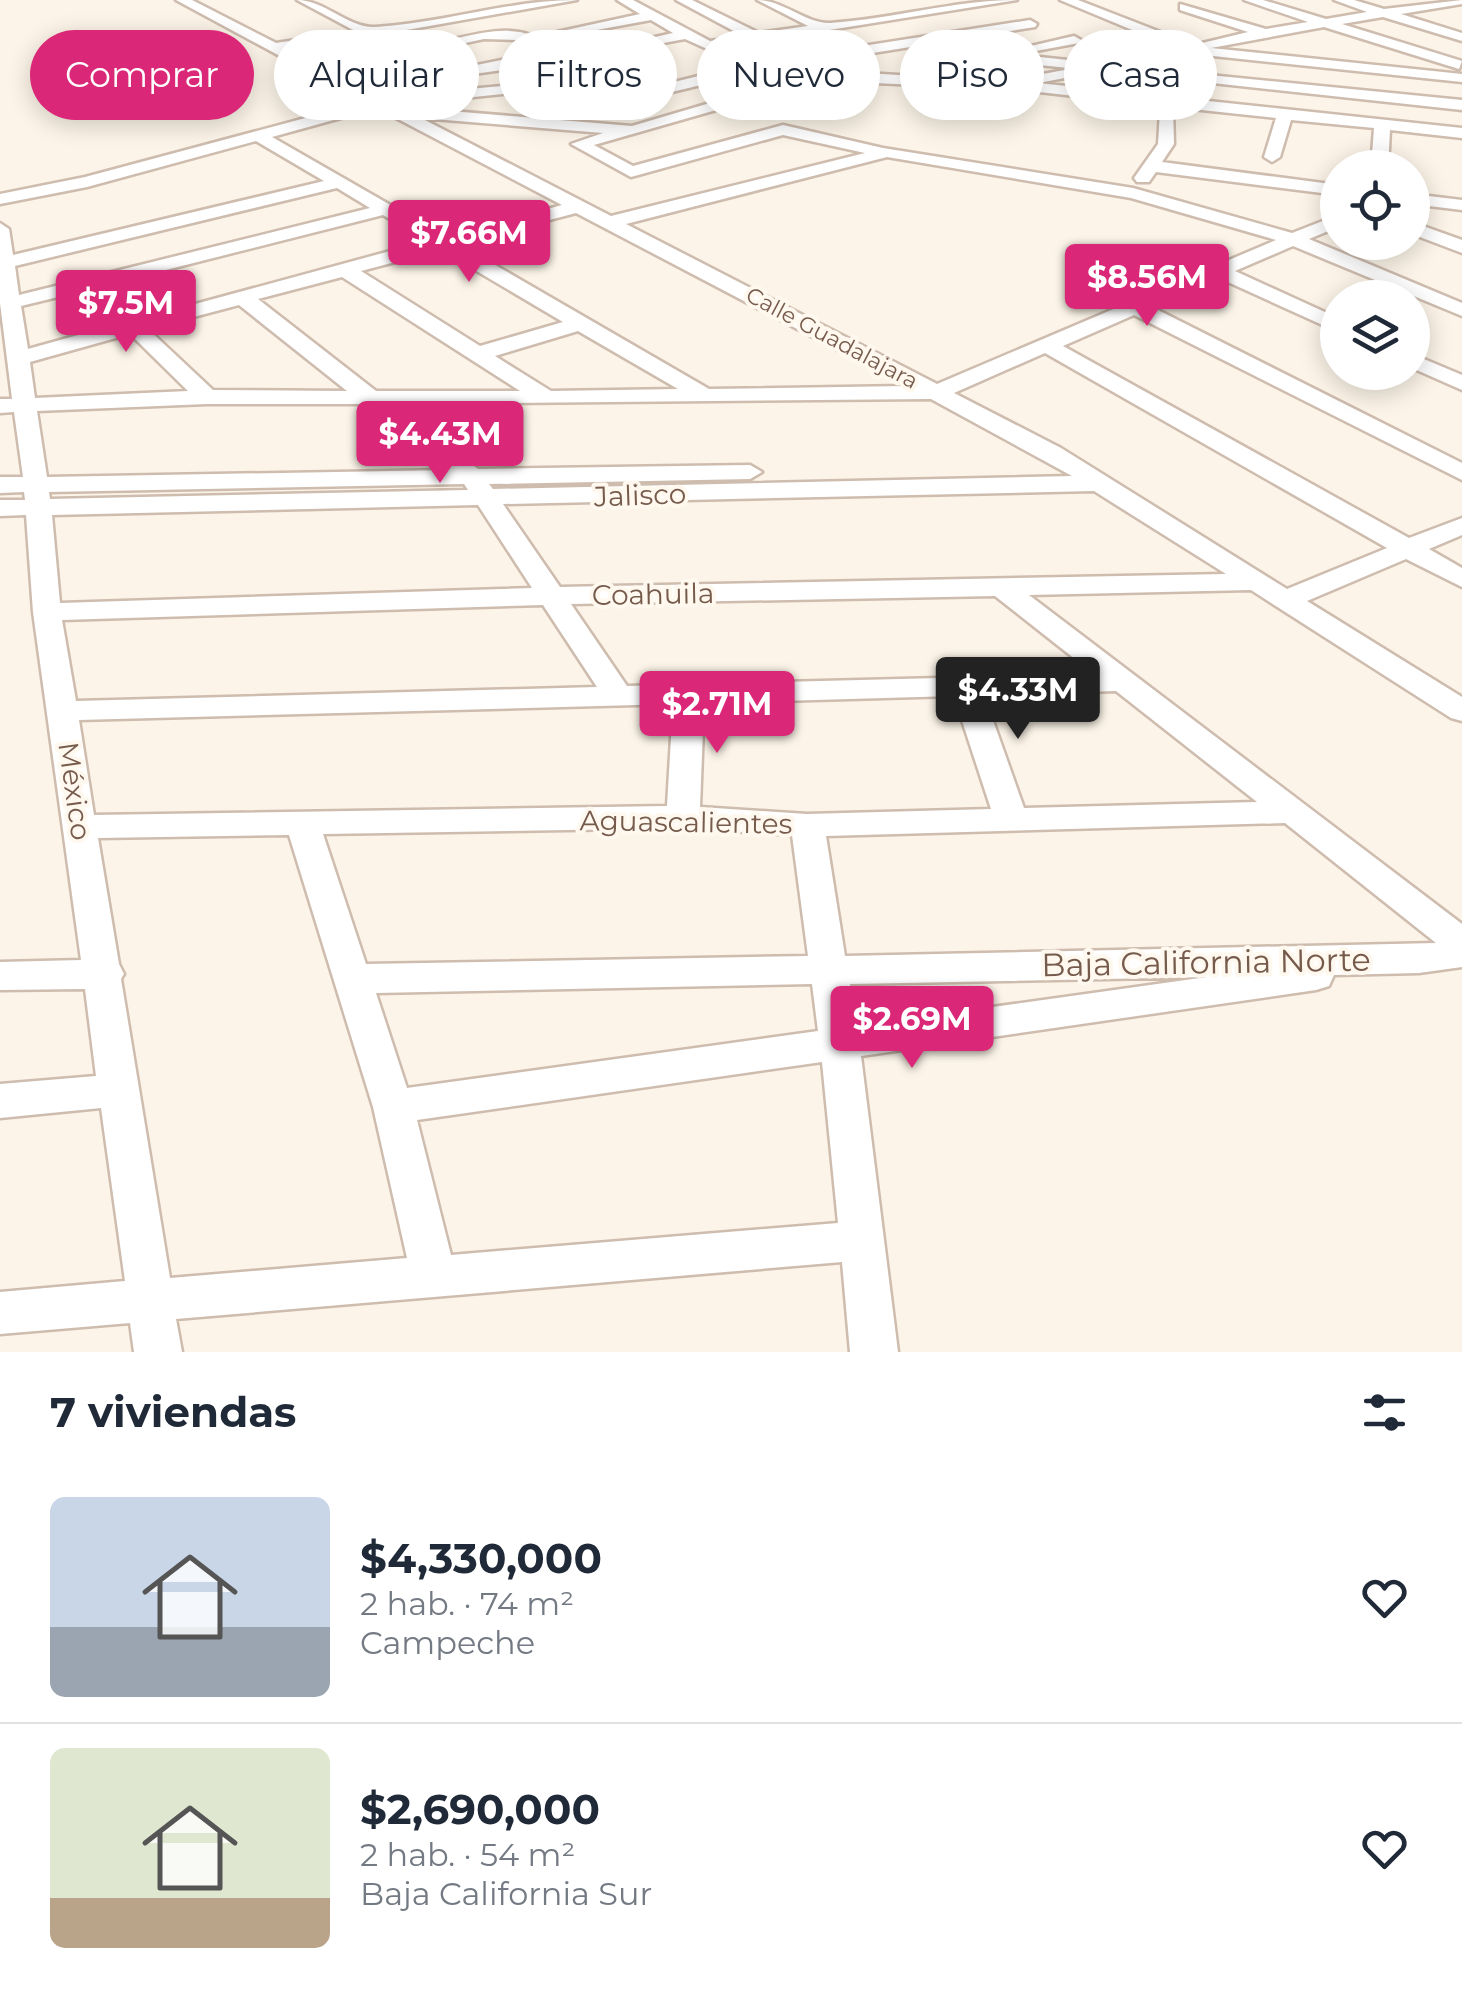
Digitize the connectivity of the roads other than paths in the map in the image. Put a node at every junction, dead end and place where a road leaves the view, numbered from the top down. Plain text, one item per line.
1 (182, 0) edge
2 (304, 0) edge
3 (313, 0) edge
4 (524, 0) edge
5 (571, 0) edge
6 (623, 0) edge
7 (682, 0) edge
8 (762, 0) edge
9 (926, 0) edge
10 (1011, 0) edge
11 (1066, 0) edge
12 (1088, 0) edge
13 (1250, 0) edge
14 (1340, 0) edge
15 (1462, 0) edge
16 (1212, 2) edge
17 (1437, 2) edge
18 (980, 4) junction
19 (860, 6) dead end
20 (949, 9) junction
21 (1462, 9) edge
22 (1386, 13) junction
23 (652, 16) junction
24 (888, 18) junction
25 (1030, 24) junction
26 (1330, 24) junction
27 (367, 27) junction
28 (823, 28) junction
29 (374, 30) edge
30 (575, 30) edge
31 (742, 30) edge
32 (810, 30) edge
33 (1154, 30) edge
34 (1162, 30) edge
35 (688, 34) junction
36 (1268, 34) junction
37 (677, 36) edge
38 (1064, 36) edge
39 (1462, 37) edge
40 (697, 39) edge
41 (268, 45) junction
42 (892, 45) junction
43 (900, 46) edge
44 (1217, 46) edge
45 (880, 47) edge
46 (274, 48) edge
47 (418, 49) joint
48 (1217, 49) edge
49 (697, 59) edge
50 (692, 60) dead end
51 (1462, 66) edge
52 (1368, 68) junction
53 (1462, 78) edge
54 (1217, 80) edge
55 (1217, 103) edge
56 (1462, 105) edge
57 (697, 112) edge
58 (691, 114) junction
59 (1286, 114) junction
60 (697, 115) edge
61 (479, 117) edge
62 (314, 120) edge
63 (414, 120) edge
64 (1169, 120) edge
65 (538, 123) junction
66 (746, 123) dead end
67 (1382, 125) junction
68 (783, 130) junction
69 (633, 131) junction
70 (1462, 133) edge
71 (258, 135) junction
72 (579, 144) junction
73 (1380, 150) edge
74 (887, 152) junction
75 (1272, 157) dead end
76 (1151, 166) junction
77 (340, 182) junction
78 (1320, 188) edge
79 (1133, 193) junction
80 (0, 199) edge
81 (1430, 201) edge
82 (250, 204) junction
83 (1462, 205) edge
84 (580, 206) junction
85 (387, 209) junction
86 (611, 222) junction
87 (1320, 228) edge
88 (298, 231) junction
89 (1430, 235) edge
90 (1293, 239) junction
91 (446, 243) junction
92 (1462, 247) edge
93 (2, 248) edge
94 (345, 270) junction
95 (1219, 271) junction
96 (61, 291) junction
97 (243, 298) junction
98 (10, 303) junction
99 (1135, 307) junction
100 (1462, 310) edge
101 (1320, 318) edge
102 (581, 322) junction
103 (134, 327) junction
104 (1046, 345) junction
105 (478, 354) junction
106 (18, 358) junction
107 (1430, 368) edge
108 (1462, 383) edge
109 (936, 392) junction
110 (704, 396) junction
111 (206, 397) junction
112 (372, 398) junction
113 (545, 398) junction
114 (12, 406) edge
115 (1072, 466) junction
116 (1462, 473) edge
117 (472, 476) junction
118 (1100, 483) junction
119 (0, 485) edge
120 (36, 496) junction
121 (486, 500) junction
122 (0, 508) edge
123 (1462, 526) edge
124 (1408, 548) junction
125 (1462, 579) edge
126 (1259, 582) junction
127 (1001, 587) junction
128 (552, 596) junction
129 (1287, 599) junction
130 (48, 612) junction
131 (1124, 682) junction
132 (964, 685) junction
133 (689, 691) junction
134 (616, 693) junction
135 (63, 710) junction
136 (1462, 710) edge
137 (1293, 812) junction
138 (683, 818) junction
139 (1012, 820) junction
140 (303, 824) junction
141 (807, 825) junction
142 (79, 827) junction
143 (1462, 943) edge
144 (1462, 953) edge
145 (1419, 959) junction
146 (829, 968) junction
147 (104, 974) junction
148 (0, 976) edge
149 (350, 979) junction
150 (840, 1047) junction
151 (121, 1090) junction
152 (0, 1100) edge
153 (393, 1107) junction
154 (860, 1241) junction
155 (434, 1278) junction
156 (151, 1301) junction
157 (0, 1313) edge
158 (158, 1352) edge
159 (874, 1352) edge

1 - 41 street, Calle Guadalajara
2 - 3 street
2 - 27 street
4 - 27 street
5 - 27 street
6 - 23 street
7 - 31 street
8 - 28 street
9 - 20 street
10 - 18 street
11 - 33 street
12 - 34 street
13 - 26 street
14 - 22 street
15 - 17 street
16 - 36 street
17 - 21 street
17 - 22 street
18 - 20 street
18 - 25 street
19 - 24 street
20 - 24 street
22 - 26 street
22 - 39 street
23 - 30 street
23 - 35 street
24 - 28 street
25 - 38 street
25 - 42 street
26 - 36 street
26 - 51 street
27 - 29 street
27 - 41 street
28 - 32 street
35 - 37 street
35 - 40 street
36 - 44 street
36 - 52 street
41 - 46 street, Calle Guadalajara
42 - 43 street
42 - 45 street
47 - 47 street
48 - 52 street
49 - 50 street
52 - 53 street
54 - 56 street
55 - 59 street
57 - 58 street
58 - 60 street
58 - 69 street
59 - 67 street
59 - 75 street
61 - 65 street
62 - 71 street
63 - 84 street, Calle Guadalajara
64 - 76 street
65 - 69 street
65 - 72 street
66 - 68 street
67 - 70 street
67 - 73 street
68 - 72 street
68 - 74 street
69 - 72 street
71 - 77 street
71 - 80 street
74 - 79 street
74 - 86 street
76 - 78 street
76 - 79 street
77 - 82 street
77 - 85 street
79 - 90 street
81 - 83 street
82 - 88 street
82 - 93 street
84 - 86 street, Calle Guadalajara
84 - 91 street
85 - 88 street
85 - 91 street
86 - 109 street, Calle Guadalajara
87 - 90 street
88 - 96 street
89 - 92 street
90 - 95 street
90 - 100 street
91 - 94 street
91 - 102 street
93 - 98 street, México
94 - 97 street
94 - 105 street
95 - 99 street
95 - 101 street
96 - 98 street
96 - 103 street
97 - 103 street
97 - 112 street
98 - 106 street, México
99 - 104 street
99 - 116 street
102 - 105 street
102 - 110 street
103 - 106 street
103 - 111 street
104 - 109 street
104 - 124 street
105 - 113 street
106 - 114 street, México
107 - 108 street
109 - 110 street
109 - 115 street, Calle Guadalajara
110 - 113 street
111 - 112 street
111 - 114 street
112 - 113 street
112 - 117 street
114 - 120 street, México
115 - 117 street, Jalisco
115 - 118 street, Calle Guadalajara
117 - 120 street, Jalisco
117 - 121 street
118 - 121 street, Jalisco
118 - 126 street, Calle Guadalajara
119 - 120 street, Jalisco
120 - 121 street, Jalisco
120 - 122 street, Jalisco
120 - 130 street, México
121 - 128 street
123 - 124 street
124 - 125 street
124 - 129 street
126 - 127 street, Coahuila
126 - 129 street, Calle Guadalajara
127 - 128 street, Coahuila
127 - 131 street
128 - 130 street, Coahuila
128 - 134 street
129 - 136 street, Calle Guadalajara
130 - 135 street, México
131 - 132 street
131 - 137 street
132 - 133 street
132 - 139 street
133 - 134 street
133 - 138 street
134 - 135 street
135 - 142 street, México
137 - 139 street, Aguascalientes
137 - 143 street
138 - 140 street, Aguascalientes
138 - 141 street, Aguascalientes
139 - 141 street, Aguascalientes
140 - 142 street, Aguascalientes
140 - 149 street
141 - 146 street
142 - 147 street, México
144 - 145 street, Baja California Norte
145 - 146 street, Baja California Norte
145 - 150 street
146 - 149 street, Baja California Norte
146 - 150 street
147 - 148 street
147 - 151 street, México
149 - 153 street
150 - 153 street
150 - 154 street
151 - 152 street
151 - 156 street, México
153 - 155 street
154 - 155 street
154 - 159 street
155 - 156 street
156 - 157 street
156 - 158 street, México

